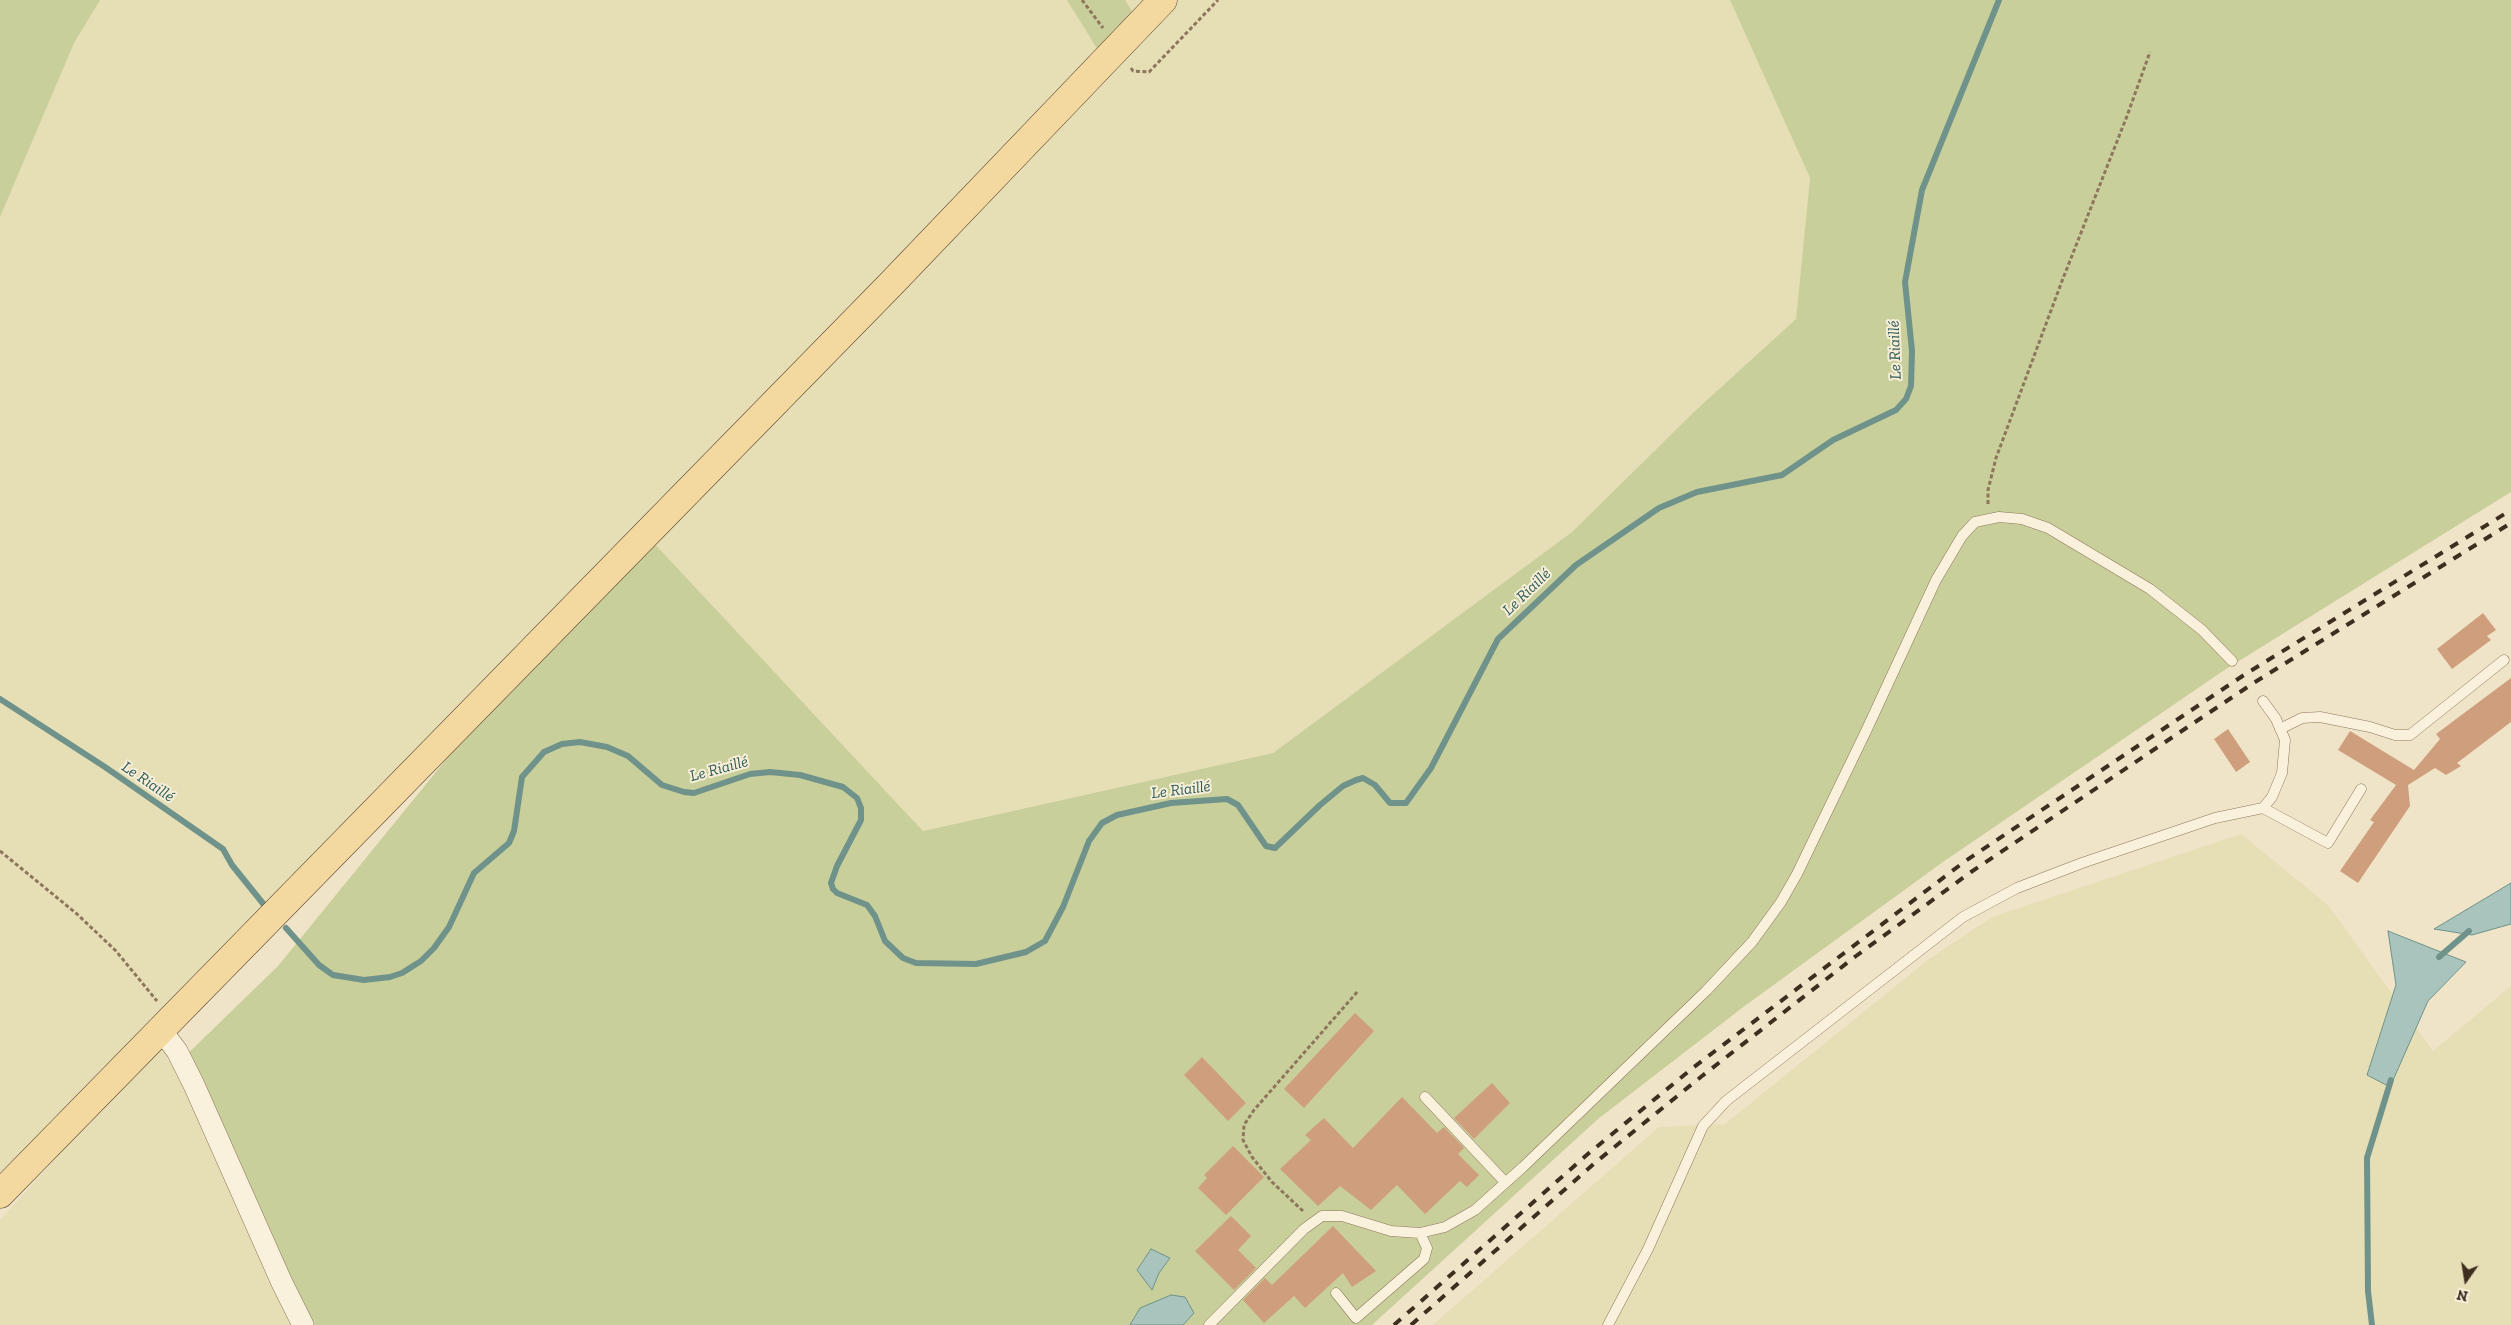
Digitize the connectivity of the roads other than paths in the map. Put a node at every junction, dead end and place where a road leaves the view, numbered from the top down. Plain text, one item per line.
1 (1163, 0) edge
2 (2504, 660) dead end
3 (2232, 661) dead end
4 (2263, 701) dead end
5 (2280, 729) junction
6 (2361, 789) dead end
7 (2264, 808) junction
8 (166, 1025) junction
9 (1425, 1097) dead end
10 (1505, 1182) junction
11 (0, 1194) edge
12 (1420, 1233) junction
13 (1336, 1293) dead end
14 (303, 1325) edge
15 (1208, 1325) edge
16 (1608, 1325) edge

1 - 8 main road
2 - 5 lane
3 - 10 lane
4 - 5 lane
5 - 7 lane
6 - 7 lane
7 - 16 lane
8 - 11 main road
8 - 14 street
9 - 10 lane
10 - 12 lane
12 - 13 lane
12 - 15 lane

